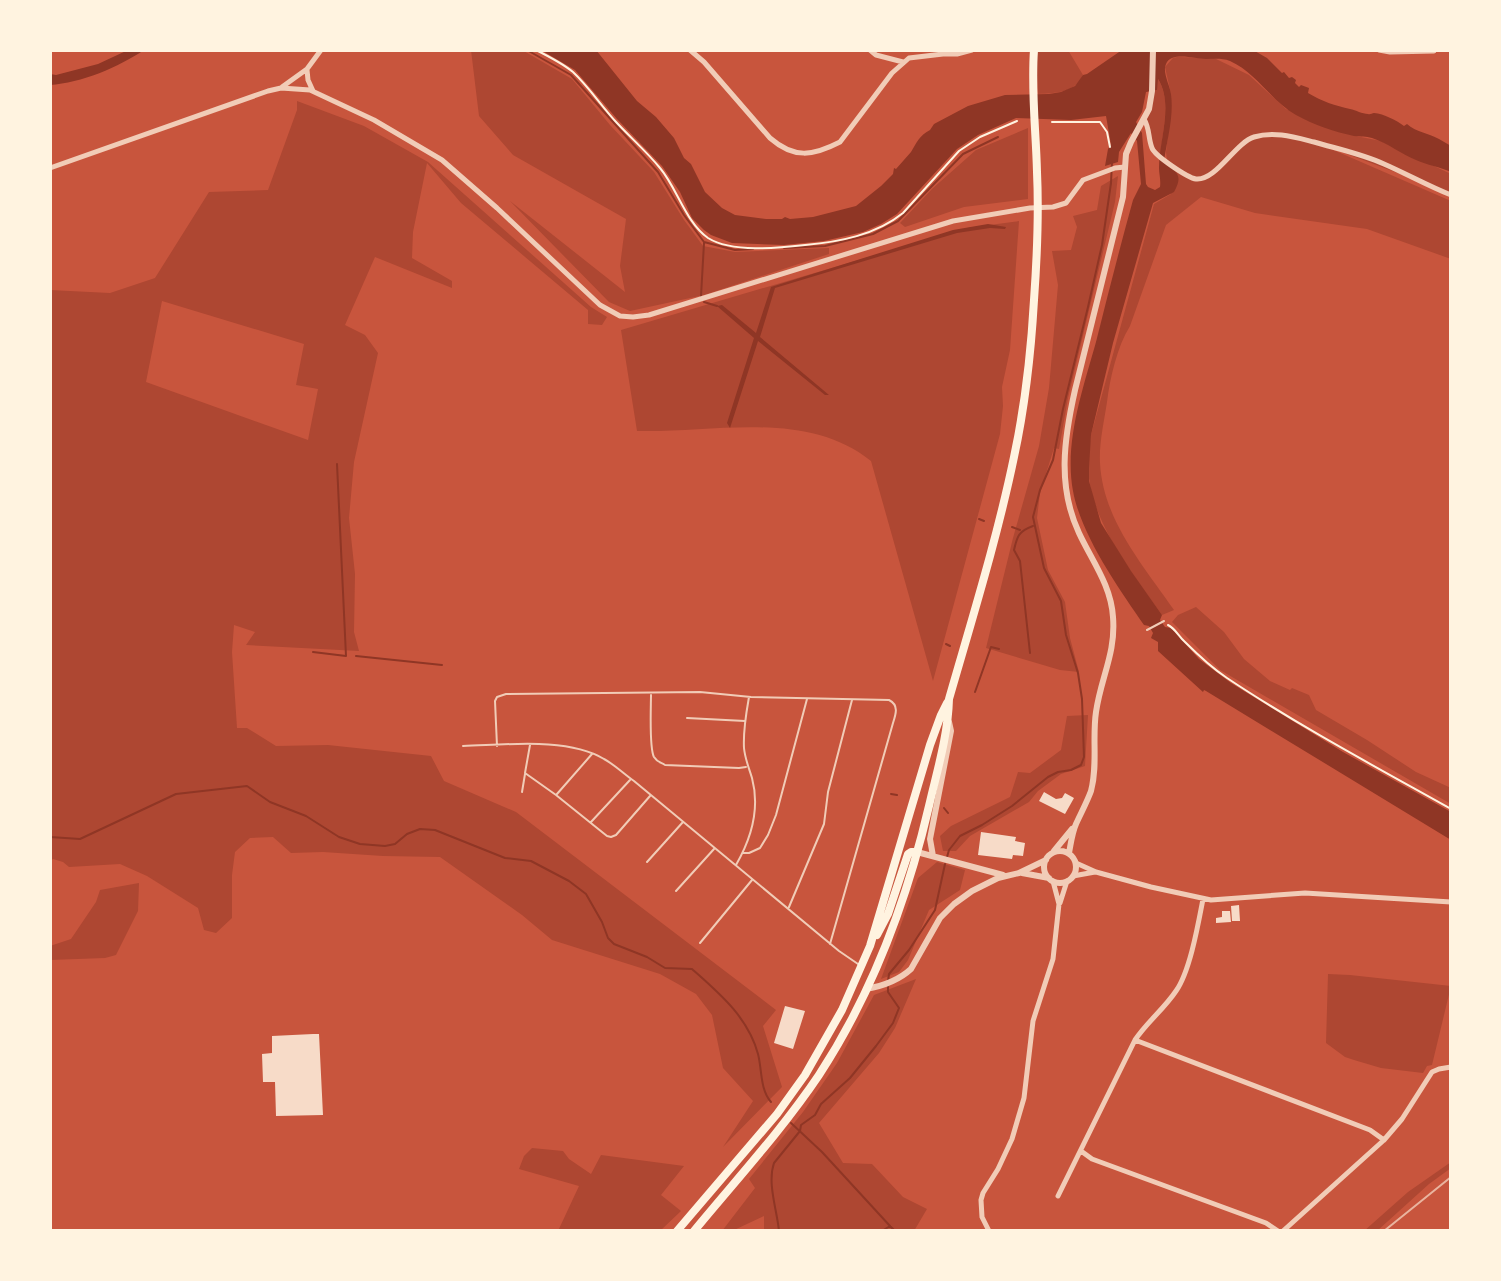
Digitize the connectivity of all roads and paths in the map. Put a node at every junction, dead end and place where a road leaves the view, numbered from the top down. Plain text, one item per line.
1 (321, 50) edge
2 (536, 50) edge
3 (690, 50) edge
4 (870, 50) edge
5 (972, 50) edge
6 (1034, 50) edge
7 (1153, 50) edge
8 (1379, 50) edge
9 (1434, 51) edge
10 (904, 62) junction
11 (307, 69) junction
12 (281, 88) junction
13 (313, 92) junction
14 (1144, 120) junction
15 (1017, 121) dead end
16 (1052, 122) dead end
17 (1110, 147) dead end
18 (1125, 167) junction
19 (50, 168) edge
20 (1451, 195) edge
21 (1037, 208) junction
22 (1164, 623) joint
23 (1147, 630) dead end
24 (651, 693) junction
25 (749, 697) junction
26 (807, 698) junction
27 (853, 699) junction
28 (949, 699) junction
29 (687, 718) dead end
30 (948, 720) junction
31 (745, 721) junction
32 (530, 745) junction
33 (463, 746) dead end
34 (497, 746) junction
35 (592, 754) junction
36 (747, 767) junction
37 (525, 773) junction
38 (630, 779) junction
39 (522, 792) dead end
40 (556, 795) junction
41 (651, 796) junction
42 (1451, 809) edge
43 (683, 822) junction
44 (590, 823) junction
45 (1075, 825) junction
46 (714, 849) junction
47 (917, 852) junction
48 (743, 853) junction
49 (1069, 853) junction
50 (1051, 854) junction
51 (933, 856) junction
52 (1046, 860) junction
53 (647, 862) dead end
54 (1076, 863) junction
55 (736, 866) junction
56 (1096, 872) junction
57 (1019, 873) junction
58 (1003, 875) junction
59 (753, 879) junction
60 (1051, 879) junction
61 (1070, 879) junction
62 (676, 891) dead end
63 (1203, 899) junction
64 (1451, 902) edge
65 (1059, 904) junction
66 (788, 908) junction
67 (700, 943) dead end
68 (830, 944) junction
69 (870, 946) junction
70 (863, 966) junction
71 (866, 989) junction
72 (1135, 1040) junction
73 (1451, 1067) edge
74 (1384, 1140) junction
75 (1081, 1151) junction
76 (1058, 1196) dead end
77 (677, 1231) edge
78 (694, 1231) edge
79 (989, 1231) edge
80 (1280, 1231) edge

1 - 11 street
2 - 15 path
3 - 10 street
4 - 10 street
5 - 10 street
6 - 21 main road
7 - 14 street
8 - 9 street
11 - 12 street
11 - 13 street
12 - 13 street
12 - 19 street
13 - 21 street
14 - 18 street
14 - 20 street
16 - 17 path
18 - 21 street
18 - 45 street
21 - 28 main road
22 - 23 lane
22 - 42 path
24 - 25 lane
24 - 34 lane
24 - 36 lane
25 - 26 lane
25 - 31 lane
26 - 27 lane
26 - 48 lane
27 - 66 lane
27 - 68 lane
28 - 30 main road
28 - 69 main road
29 - 31 lane
30 - 47 main road
30 - 51 street
31 - 36 lane
32 - 34 lane
32 - 35 lane
32 - 37 lane
33 - 34 lane
35 - 38 lane
35 - 40 lane
36 - 48 lane
37 - 39 lane
37 - 40 lane
38 - 41 lane
38 - 44 lane
40 - 44 lane
41 - 43 lane
41 - 44 lane
43 - 46 lane
43 - 53 lane
45 - 49 street
45 - 50 street
46 - 55 lane
46 - 62 lane
47 - 51 street
47 - 69 main road
47 - 71 main road
48 - 55 lane
49 - 50 street
49 - 54 street
50 - 52 street
51 - 58 street
52 - 57 street
52 - 60 street
54 - 56 street
54 - 61 street
55 - 59 lane
56 - 61 street
56 - 63 street
57 - 58 street
57 - 60 street
58 - 71 street
59 - 66 lane
59 - 67 lane
60 - 61 street
60 - 65 street
61 - 65 street
63 - 64 street
63 - 72 street
65 - 79 street
66 - 68 lane
68 - 70 lane
69 - 70 main road
70 - 77 main road
71 - 78 main road
72 - 74 street
72 - 75 street
73 - 74 street
74 - 80 street
75 - 76 street
75 - 80 street

